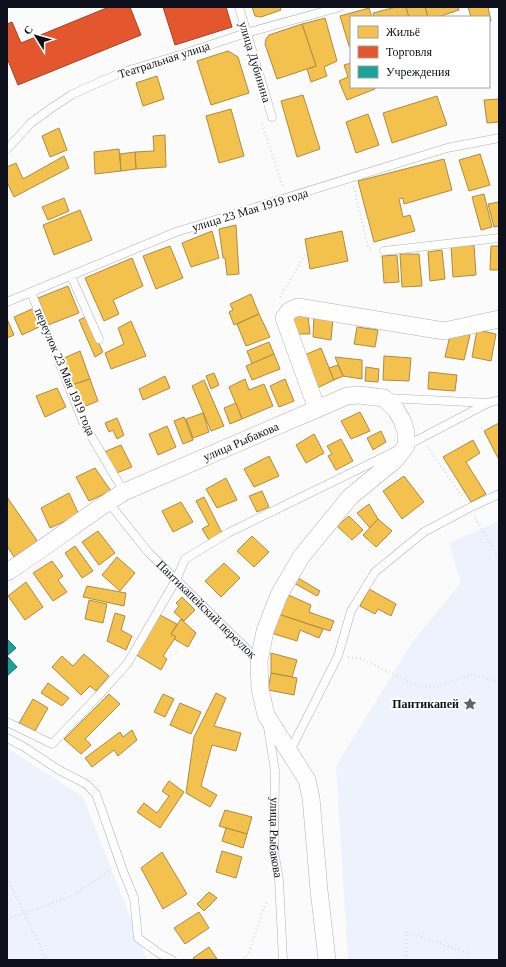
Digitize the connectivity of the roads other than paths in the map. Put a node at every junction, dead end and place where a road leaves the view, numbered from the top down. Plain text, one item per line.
1 (239, 7) edge
2 (340, 7) edge
3 (246, 33) junction
4 (272, 117) dead end
5 (499, 138) edge
6 (7, 149) edge
7 (499, 238) edge
8 (384, 251) road end
9 (71, 276) junction
10 (31, 292) junction
11 (7, 302) edge
12 (499, 319) edge
13 (99, 339) dead end
14 (384, 398) junction
15 (499, 400) edge
16 (488, 403) junction
17 (317, 409) junction
18 (406, 446) junction
19 (124, 492) junction
20 (499, 494) edge
21 (108, 502) junction
22 (7, 572) edge
23 (176, 580) junction
24 (259, 662) junction
25 (266, 714) junction
26 (7, 722) edge
27 (7, 738) edge
28 (290, 751) junction
29 (172, 960) edge
30 (283, 960) edge
31 (327, 960) edge

1 - 3 lane, улица Дубинина
2 - 3 lane, Театральная улица
3 - 4 lane, улица Дубинина
3 - 6 lane, Театральная улица
5 - 9 lane, улица 23 Мая 1919 года
7 - 8 lane
9 - 10 lane, улица 23 Мая 1919 года
9 - 13 lane
10 - 11 lane, улица 23 Мая 1919 года
10 - 19 lane, переулок 23 Мая 1919 года
12 - 17 street
14 - 16 lane, улица Рыбакова
14 - 17 street, улица Рыбакова
14 - 18 street
15 - 16 lane, улица Рыбакова
16 - 18 lane, Пантикапейский переулок
17 - 19 street, улица Рыбакова
18 - 23 lane
18 - 24 street, Пантикапейский переулок
19 - 21 street, улица Рыбакова
20 - 28 lane
21 - 22 street, улица Рыбакова
21 - 23 lane, Пантикапейский переулок
23 - 24 lane, Пантикапейский переулок
23 - 26 lane
24 - 25 street
25 - 28 street
25 - 30 lane, улица Рыбакова
27 - 29 lane
28 - 31 street

